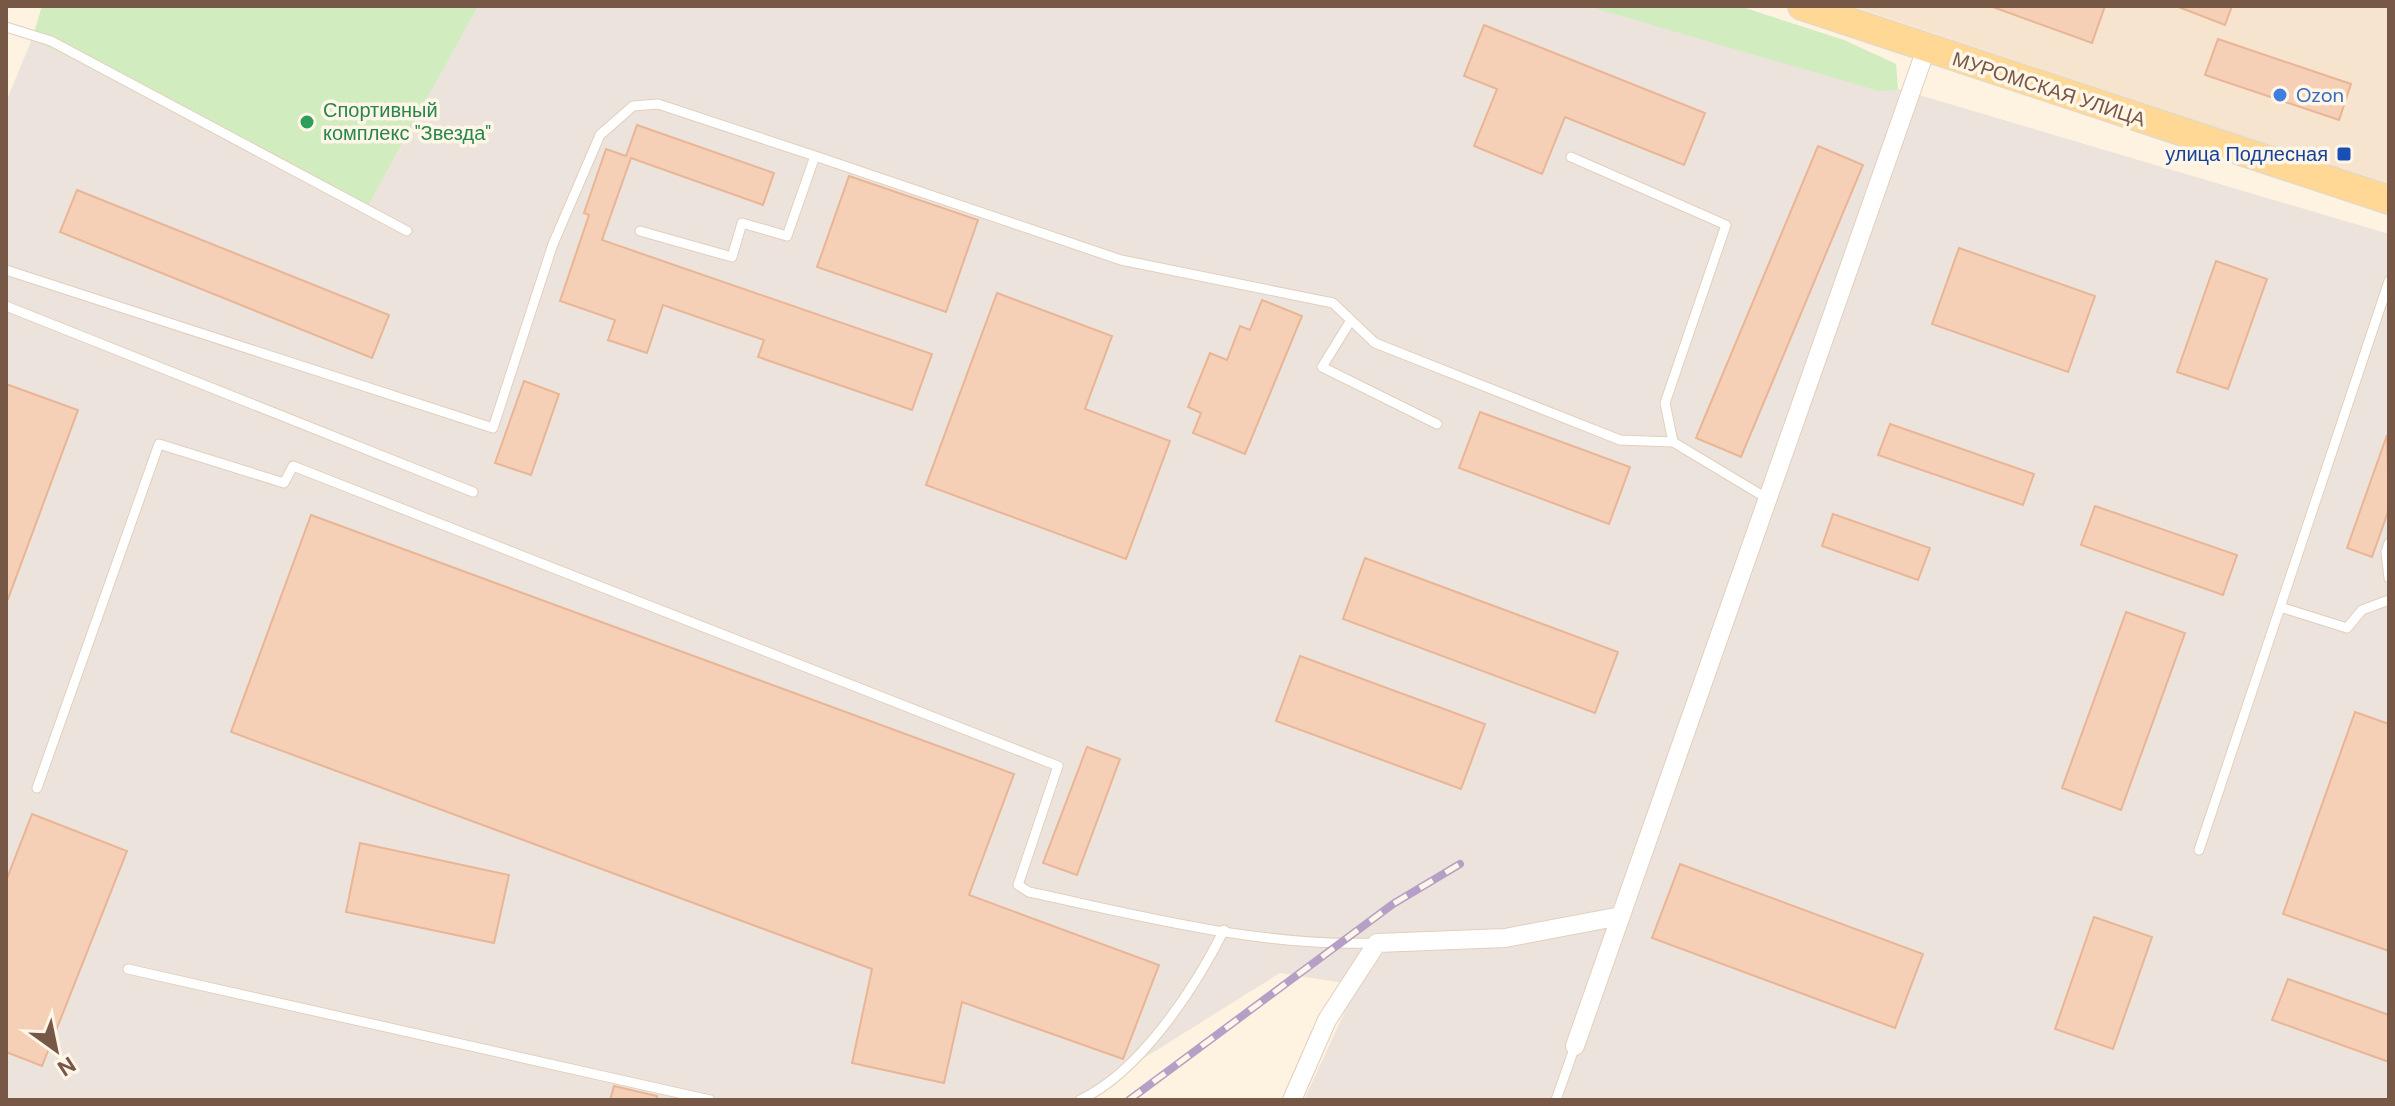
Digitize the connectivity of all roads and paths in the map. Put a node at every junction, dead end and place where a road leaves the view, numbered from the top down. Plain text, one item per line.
1 (1802, 6) edge
2 (6, 27) edge
3 (1926, 49) junction
4 (815, 156) junction
5 (1571, 157) dead end
6 (2389, 200) edge
7 (407, 231) dead end
8 (640, 231) dead end
9 (6, 270) edge
10 (2389, 281) edge
11 (6, 306) edge
12 (1351, 320) junction
13 (1437, 424) dead end
14 (1673, 442) junction
15 (473, 492) dead end
16 (1768, 499) junction
17 (2389, 543) edge
18 (2389, 578) edge
19 (2389, 600) edge
20 (2280, 607) junction
21 (37, 788) dead end
22 (2199, 850) dead end
23 (1621, 916) junction
24 (1224, 930) junction
25 (1377, 943) junction
26 (128, 969) dead end
27 (1575, 1046) joint
28 (710, 1100) edge
29 (1080, 1100) edge
30 (1292, 1100) edge
31 (1556, 1100) edge

1 - 3 main road, МУРОМСКАЯ УЛИЦА
2 - 7 lane
3 - 6 main road, МУРОМСКАЯ УЛИЦА
3 - 16 street
4 - 8 lane
4 - 9 lane
4 - 12 lane
5 - 14 lane
10 - 20 lane
11 - 15 lane
12 - 13 lane
12 - 14 lane
14 - 16 lane
16 - 23 street
17 - 18 lane
19 - 20 lane
20 - 22 lane
21 - 24 lane
23 - 25 street
23 - 27 street
24 - 25 lane
24 - 29 lane
25 - 30 street
26 - 28 lane
27 - 31 lane

